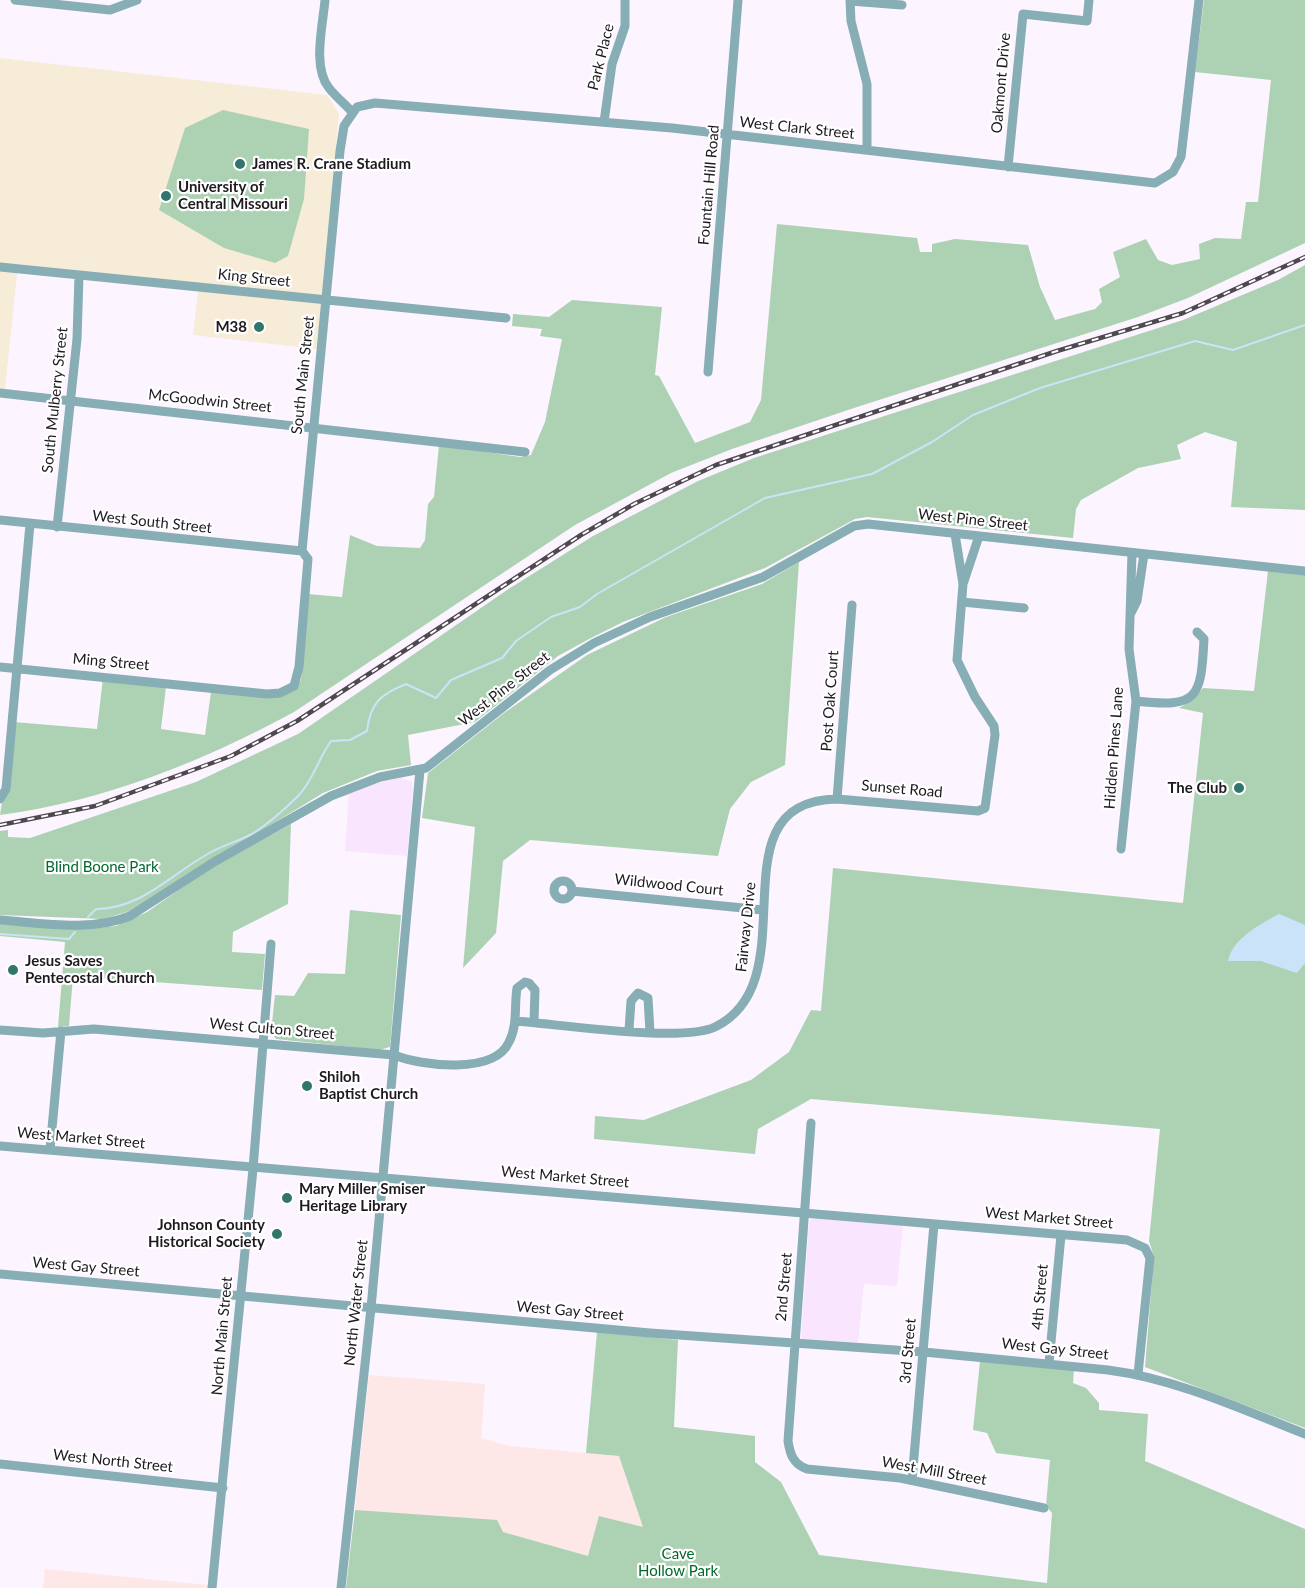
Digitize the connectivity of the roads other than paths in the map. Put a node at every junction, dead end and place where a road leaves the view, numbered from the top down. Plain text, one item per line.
1 (15, 0) edge
2 (137, 0) edge
3 (325, 0) edge
4 (625, 0) edge
5 (738, 0) edge
6 (850, 0) edge
7 (1089, 0) edge
8 (1199, 0) edge
9 (902, 6) dead end
10 (352, 112) junction
11 (604, 122) junction
12 (729, 136) junction
13 (867, 150) junction
14 (1008, 167) junction
15 (0, 267) edge
16 (79, 276) junction
17 (326, 300) junction
18 (506, 318) dead end
19 (708, 372) dead end
20 (0, 393) edge
21 (70, 400) junction
22 (313, 427) junction
23 (525, 452) dead end
24 (0, 520) edge
25 (30, 524) junction
26 (57, 527) junction
27 (956, 534) junction
28 (979, 536) junction
29 (302, 551) junction
30 (1131, 553) junction
31 (1144, 554) junction
32 (1305, 572) edge
33 (963, 584) junction
34 (962, 602) junction
35 (852, 605) dead end
36 (1024, 608) dead end
37 (1131, 613) junction
38 (1197, 632) dead end
39 (0, 667) edge
40 (16, 668) junction
41 (218, 690) joint
42 (1136, 701) junction
43 (0, 728) edge
44 (11, 729) junction
45 (420, 770) junction
46 (1, 798) edge
47 (837, 799) junction
48 (1121, 849) dead end
49 (572, 891) dead end
50 (763, 910) junction
51 (0, 920) edge
52 (271, 944) dead end
53 (515, 1021) junction
54 (534, 1022) junction
55 (0, 1030) edge
56 (629, 1030) junction
57 (61, 1031) junction
58 (650, 1032) junction
59 (264, 1043) junction
60 (394, 1055) junction
61 (811, 1123) dead end
62 (0, 1146) edge
63 (50, 1150) junction
64 (253, 1168) junction
65 (384, 1177) junction
66 (805, 1213) junction
67 (934, 1224) junction
68 (1061, 1235) junction
69 (0, 1274) edge
70 (241, 1297) junction
71 (371, 1308) junction
72 (795, 1344) junction
73 (924, 1352) junction
74 (1049, 1363) junction
75 (1138, 1374) junction
76 (1305, 1434) edge
77 (789, 1453) joint
78 (0, 1464) edge
79 (912, 1480) junction
80 (223, 1488) junction
81 (1044, 1508) dead end
82 (212, 1588) edge
83 (341, 1588) edge

1 - 2 street
3 - 10 street
4 - 11 street, Park Place
5 - 12 street, Fountain Hill Road
6 - 9 street
6 - 13 street
7 - 14 street, Oakmont Drive
8 - 14 street, West Clark Street
10 - 11 street, West Clark Street
10 - 17 street, South Main Street
11 - 12 street, West Clark Street
12 - 13 street, West Clark Street
12 - 19 street, Fountain Hill Road
13 - 14 street, West Clark Street
15 - 16 street, King Street
16 - 17 street, King Street
16 - 21 street, South Mulberry Street
17 - 18 street, King Street
17 - 22 street, South Main Street
20 - 21 street, McGoodwin Street
21 - 22 street, McGoodwin Street
21 - 26 street, South Mulberry Street
22 - 23 street, McGoodwin Street
22 - 29 street, South Main Street
24 - 25 street, West South Street
25 - 26 street, West South Street
25 - 40 street
26 - 29 street, West South Street
27 - 28 street, West Pine Street
27 - 33 street
27 - 45 street, West Pine Street
28 - 30 street, West Pine Street
28 - 33 street
29 - 41 street, South Main Street
30 - 31 street, West Pine Street
30 - 37 street, Hidden Pines Lane
31 - 32 street, West Pine Street
31 - 37 street, Hidden Pines Lane
33 - 34 street
34 - 36 street
34 - 47 street, Sunset Road
35 - 47 street, Post Oak Court
37 - 42 street, Hidden Pines Lane
38 - 42 street
39 - 40 street, Ming Street
40 - 41 street, Ming Street
40 - 44 street
42 - 48 street, Hidden Pines Lane
43 - 44 street
44 - 46 street
45 - 51 street, West Pine Street
45 - 60 street, North Water Street
47 - 50 street, Fairway Drive
49 - 50 street, Wildwood Court
50 - 58 street, Fairway Drive
52 - 59 street, North Main Street
53 - 54 street, Fairway Drive
53 - 54 street, West Culton Street
53 - 60 street, West Culton Street
54 - 56 street, Fairway Drive
55 - 57 street, West Culton Street
56 - 58 street, Fairway Drive
56 - 58 street
57 - 59 street, West Culton Street
57 - 63 street
59 - 60 street, West Culton Street
59 - 64 street, North Main Street
60 - 65 street, North Water Street
61 - 66 street, 2nd Street
62 - 63 street, West Market Street
63 - 64 street, West Market Street
64 - 65 street, West Market Street
64 - 70 street, North Main Street
65 - 66 street, West Market Street
65 - 71 street, North Water Street
66 - 67 street, West Market Street
66 - 72 street, 2nd Street
67 - 68 street, West Market Street
67 - 73 street, 3rd Street
68 - 74 street, 4th Street
68 - 75 street, West Market Street
69 - 70 street, West Gay Street
70 - 71 street, West Gay Street
70 - 80 street, North Main Street
71 - 72 street, West Gay Street
71 - 83 street, North Water Street
72 - 73 street, West Gay Street
72 - 77 street, 2nd Street
73 - 74 street, West Gay Street
73 - 79 street, 3rd Street
74 - 75 street, West Gay Street
75 - 76 street, West Gay Street
77 - 79 street, West Mill Street
78 - 80 street, West North Street
79 - 81 street, West Mill Street
80 - 82 street, North Main Street

